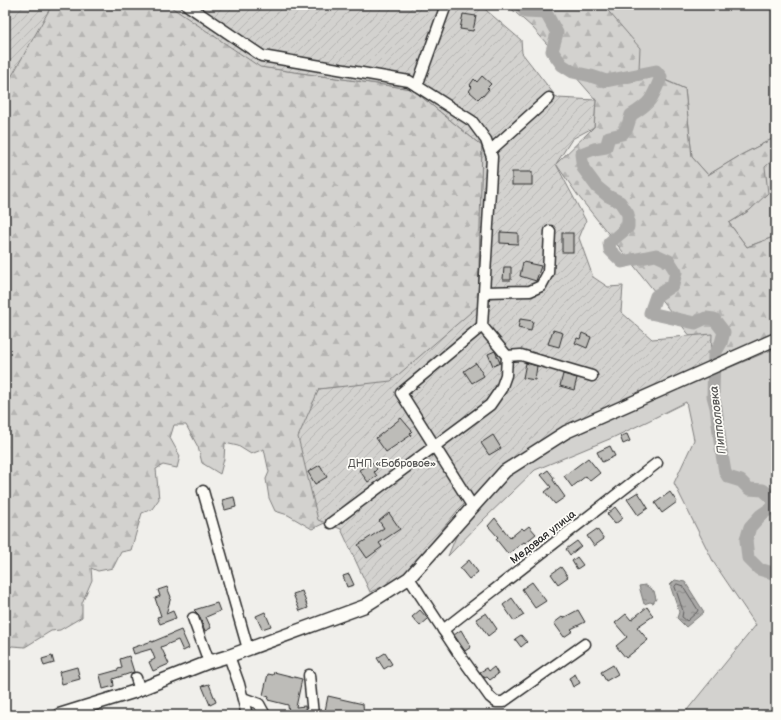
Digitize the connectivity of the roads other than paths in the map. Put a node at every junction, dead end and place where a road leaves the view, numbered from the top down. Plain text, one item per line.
1 (187, 5) edge
2 (446, 5) edge
3 (417, 86) junction
4 (549, 98) dead end
5 (490, 151) junction
6 (550, 231) dead end
7 (484, 292) junction
8 (482, 326) junction
9 (776, 339) edge
10 (507, 356) junction
11 (592, 376) dead end
12 (436, 446) junction
13 (657, 463) dead end
14 (203, 491) dead end
15 (473, 507) junction
16 (331, 523) dead end
17 (409, 578) junction
18 (192, 618) dead end
19 (443, 630) junction
20 (585, 644) dead end
21 (248, 649) junction
22 (229, 656) junction
23 (209, 662) junction
24 (309, 676) dead end
25 (243, 698) junction
26 (59, 715) edge
27 (247, 715) edge
28 (265, 715) edge
29 (313, 715) edge

1 - 3 street
2 - 3 street
3 - 5 street
4 - 5 street
5 - 7 street
6 - 7 street
7 - 8 street
8 - 10 street
8 - 12 street
9 - 15 main road
10 - 11 street
10 - 12 street
12 - 15 street
12 - 16 street
13 - 19 street, Медовая улица
14 - 21 street
15 - 17 main road
17 - 19 street
17 - 21 main road
18 - 23 street
19 - 20 street
21 - 22 main road
22 - 23 main road
22 - 25 street
23 - 26 main road
24 - 29 street
25 - 27 street
25 - 28 street

